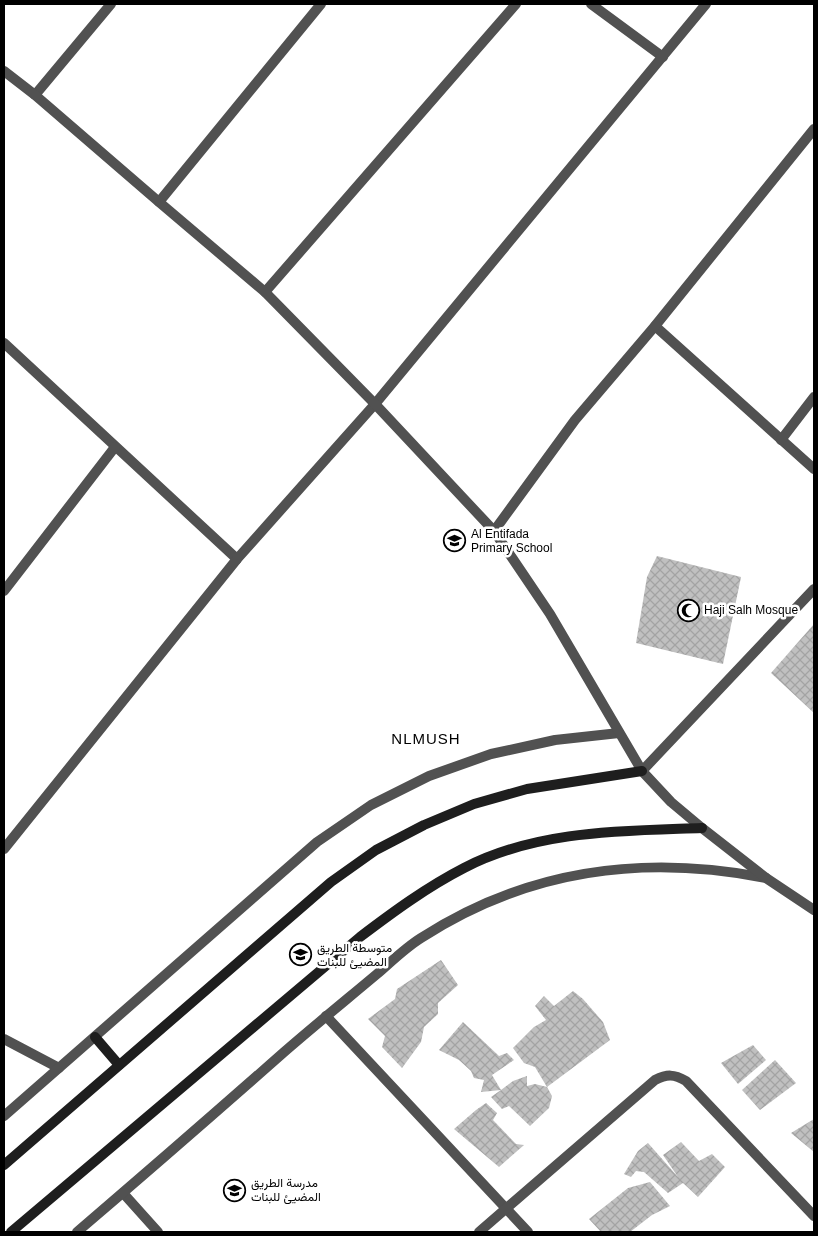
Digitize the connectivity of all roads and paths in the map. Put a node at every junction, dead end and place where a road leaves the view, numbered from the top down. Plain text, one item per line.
1 (111, 4) edge
2 (321, 4) edge
3 (516, 4) edge
4 (591, 4) edge
5 (706, 4) edge
6 (663, 57) junction
7 (4, 71) edge
8 (36, 95) junction
9 (814, 129) edge
10 (159, 202) junction
11 (265, 292) junction
12 (655, 326) junction
13 (4, 345) edge
14 (814, 397) edge
15 (375, 404) junction
16 (781, 440) junction
17 (115, 447) junction
18 (814, 469) edge
19 (494, 531) junction
20 (236, 559) junction
21 (814, 589) edge
22 (4, 591) edge
23 (619, 733) junction
24 (642, 771) junction
25 (702, 828) junction
26 (4, 849) edge
27 (766, 878) junction
28 (814, 910) edge
29 (326, 1016) junction
30 (95, 1037) junction
31 (4, 1039) edge
32 (119, 1065) junction
33 (58, 1068) junction
34 (4, 1116) edge
35 (4, 1164) edge
36 (122, 1193) junction
37 (506, 1208) junction
38 (814, 1216) edge
39 (11, 1232) edge
40 (77, 1232) edge
41 (158, 1232) edge
42 (479, 1232) edge
43 (528, 1232) edge

1 - 8 street
2 - 10 street
3 - 11 street
4 - 6 street
5 - 6 street
6 - 15 street
7 - 8 street
8 - 10 street
9 - 12 street
10 - 11 street
11 - 15 street
12 - 16 street
12 - 19 street
13 - 17 street
14 - 16 street
15 - 19 street
15 - 20 street
16 - 18 street
17 - 20 street
17 - 22 street
19 - 23 street
20 - 26 street
21 - 24 street
23 - 24 street
23 - 30 street
24 - 25 street
24 - 32 main road
25 - 27 street
25 - 39 main road
27 - 28 street
27 - 29 street
29 - 36 street
29 - 37 street
30 - 32 main road
30 - 33 street
31 - 33 street
32 - 35 main road
33 - 34 street
36 - 40 street
36 - 41 street
37 - 38 street
37 - 42 street
37 - 43 street

